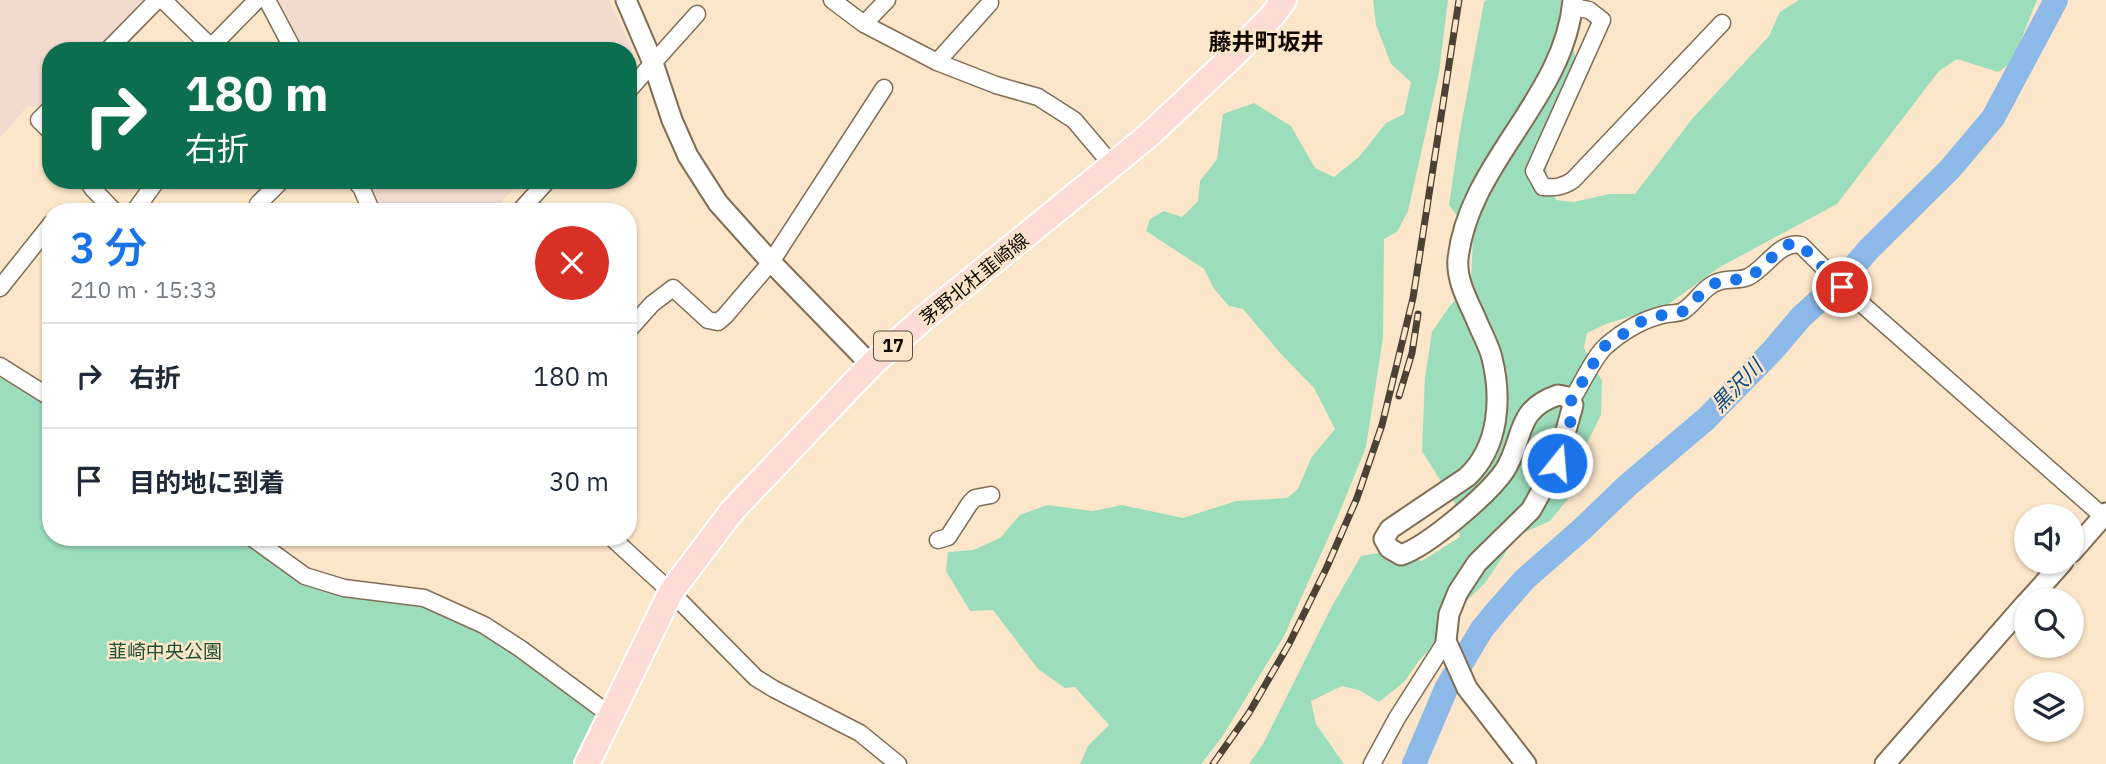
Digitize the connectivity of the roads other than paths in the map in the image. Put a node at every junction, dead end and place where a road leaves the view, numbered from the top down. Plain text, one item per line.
1 (160, 0) edge
2 (257, 0) edge
3 (267, 0) edge
4 (626, 0) edge
5 (832, 0) edge
6 (887, 0) edge
7 (1284, 0) edge
8 (990, 3) dead end
9 (1573, 3) edge
10 (697, 14) dead end
11 (1721, 23) dead end
12 (864, 24) junction
13 (116, 42) edge
14 (204, 42) edge
15 (218, 42) edge
16 (289, 42) edge
17 (937, 62) junction
18 (653, 63) junction
19 (637, 81) edge
20 (884, 88) dead end
21 (1113, 166) junction
22 (93, 189) edge
23 (273, 189) edge
24 (540, 189) edge
25 (106, 203) edge
26 (259, 203) edge
27 (527, 203) edge
28 (42, 235) edge
29 (771, 262) junction
30 (1, 284) edge
31 (637, 321) edge
32 (871, 365) junction
33 (1, 366) edge
34 (42, 392) edge
35 (1571, 401) junction
36 (991, 495) dead end
37 (2105, 516) edge
38 (2084, 538) edge
39 (938, 540) dead end
40 (263, 546) edge
41 (621, 546) edge
42 (2052, 574) edge
43 (2040, 588) edge
44 (670, 592) junction
45 (2014, 618) edge
46 (1450, 649) junction
47 (610, 715) junction
48 (1893, 761) edge
49 (587, 764) edge
50 (898, 764) edge
51 (1372, 764) edge
52 (1526, 764) edge

1 - 13 street
1 - 14 street
2 - 15 street
3 - 16 street
4 - 18 street
5 - 12 street
6 - 12 street
7 - 21 main road, 茅野北杜韮崎線 / 17
8 - 17 street
9 - 11 street
9 - 35 street
10 - 18 street
12 - 17 street
17 - 21 street
18 - 19 street
18 - 29 street
20 - 29 street
21 - 32 main road, 茅野北杜韮崎線 / 17
22 - 25 street
23 - 26 street
24 - 27 street
28 - 30 street
29 - 31 street
29 - 32 street
32 - 44 main road, 茅野北杜韮崎線 / 17
33 - 34 street
35 - 37 street
35 - 46 street
36 - 39 street
37 - 38 street
40 - 47 street
41 - 44 street
42 - 43 street
44 - 47 main road, 茅野北杜韮崎線 / 17
44 - 50 street
45 - 48 street
46 - 51 street
46 - 52 street
47 - 49 main road, 茅野北杜韮崎線 / 17

